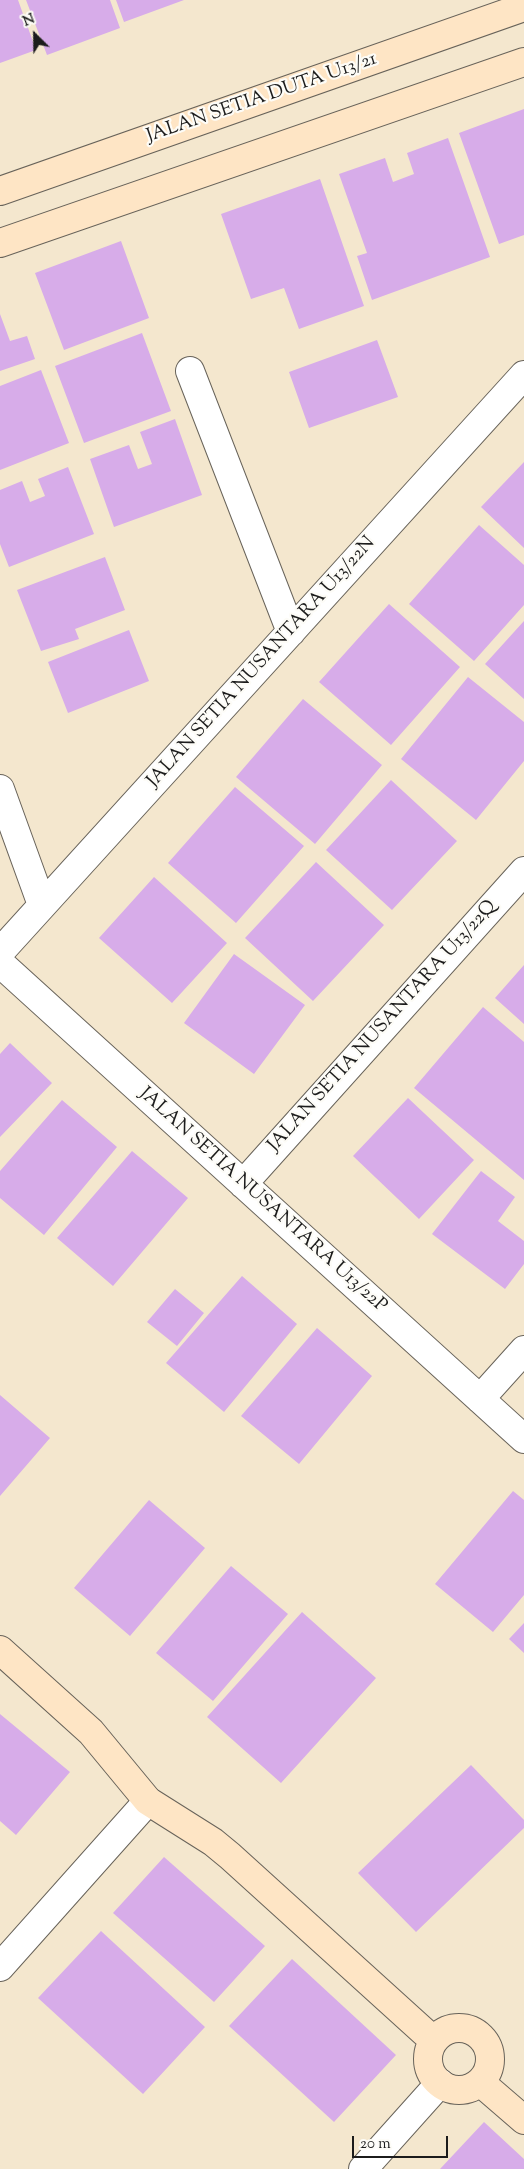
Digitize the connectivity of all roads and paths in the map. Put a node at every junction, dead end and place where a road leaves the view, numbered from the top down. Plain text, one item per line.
1 (524, 7) edge
2 (524, 62) edge
3 (0, 192) edge
4 (0, 244) edge
5 (190, 371) dead end
6 (524, 375) edge
7 (291, 632) junction
8 (0, 789) edge
9 (524, 871) edge
10 (42, 905) junction
11 (0, 952) edge
12 (0, 963) edge
13 (243, 1184) junction
14 (524, 1350) edge
15 (480, 1399) junction
16 (524, 1440) edge
17 (0, 1650) edge
18 (148, 1800) junction
19 (0, 1966) edge
20 (434, 2040) junction
21 (480, 2082) junction
22 (440, 2083) junction
23 (524, 2120) edge
24 (363, 2169) edge

1 - 3 main road, JALAN SETIA DUTA U13/21
2 - 4 main road
5 - 7 street
6 - 7 street, JALAN SETIA NUSANTARA U13/22N
7 - 10 street, JALAN SETIA NUSANTARA U13/22N
8 - 10 street
9 - 13 street, JALAN SETIA NUSANTARA U13/22Q
10 - 11 street, JALAN SETIA NUSANTARA U13/22N
12 - 13 street, JALAN SETIA NUSANTARA U13/22P
13 - 15 street, JALAN SETIA NUSANTARA U13/22P
14 - 15 street
15 - 16 street, JALAN SETIA NUSANTARA U13/22P
17 - 18 main road
18 - 19 street
18 - 20 main road
20 - 21 main road
20 - 22 main road
21 - 22 main road
21 - 23 main road
22 - 24 street

